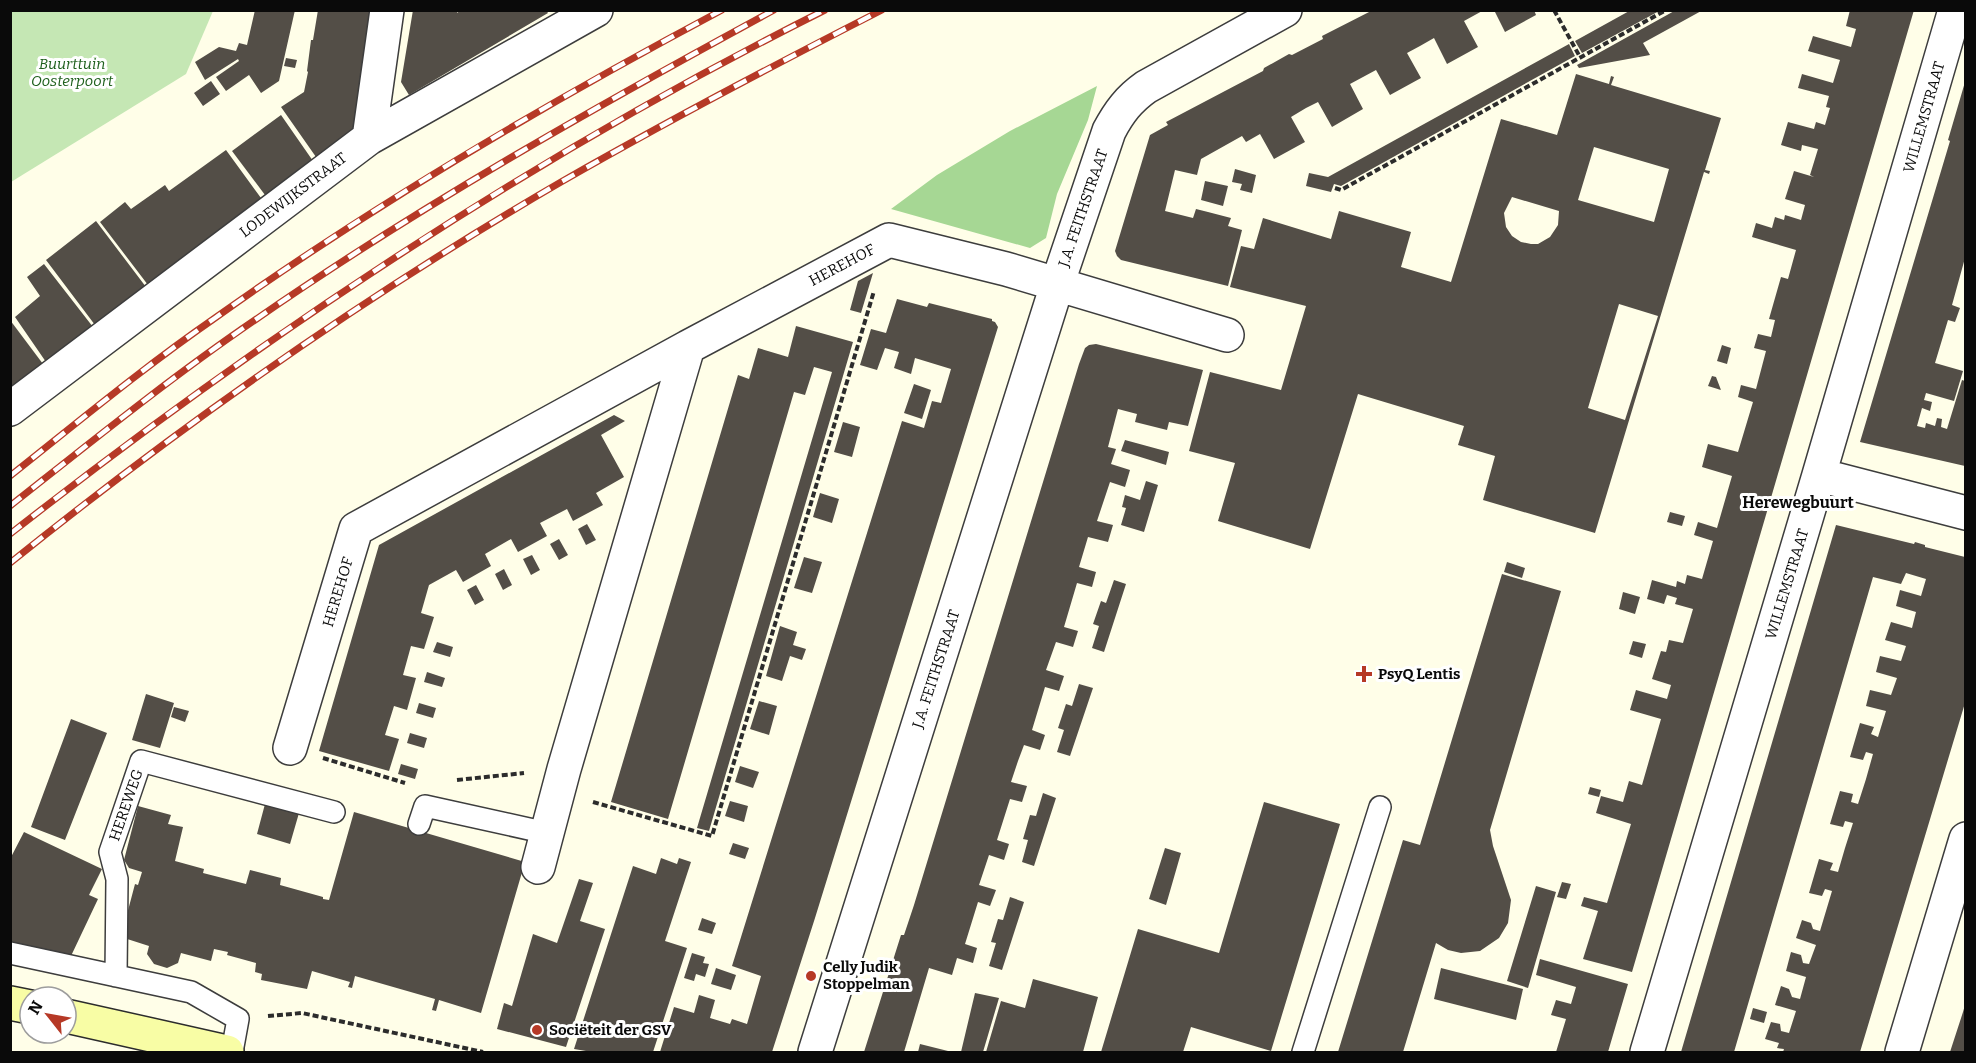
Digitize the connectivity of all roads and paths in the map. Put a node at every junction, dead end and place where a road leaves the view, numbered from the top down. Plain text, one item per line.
1 (387, 10) edge
2 (596, 10) edge
3 (1286, 10) edge
4 (1554, 10) edge
5 (1666, 10) edge
6 (1955, 10) edge
7 (1580, 57) junction
8 (369, 138) junction
9 (1335, 188) dead end
10 (889, 240) junction
11 (1006, 269) joint
12 (1057, 285) junction
13 (1227, 334) dead end
14 (688, 347) junction
15 (10, 409) edge
16 (1820, 475) junction
17 (1965, 513) edge
18 (290, 748) joint
19 (445, 781) dead end
20 (561, 781) junction
21 (410, 784) dead end
22 (1380, 807) dead end
23 (334, 812) dead end
24 (419, 824) dead end
25 (547, 833) junction
26 (1965, 839) edge
27 (538, 867) dead end
28 (10, 953) edge
29 (116, 976) junction
30 (78, 1019) edge
31 (238, 1019) junction
32 (227, 1053) edge
33 (232, 1053) edge
34 (483, 1053) edge
35 (815, 1053) edge
36 (1303, 1053) edge
37 (1647, 1053) edge
38 (1902, 1053) edge

1 - 8 street
2 - 8 street, LODEWIJKSTRAAT
3 - 12 street, J.A. FEITHSTRAAT
4 - 7 path
5 - 7 path
6 - 16 street, WILLEMSTRAAT
7 - 9 path
8 - 15 street, LODEWIJKSTRAAT
10 - 11 street, HEREHOF
10 - 14 street, HEREHOF
10 - 20 path
11 - 12 street, J.A. FEITHSTRAAT
12 - 13 street, J.A. FEITHSTRAAT
12 - 35 street, J.A. FEITHSTRAAT
14 - 18 street, HEREHOF
14 - 20 street
16 - 17 street
16 - 37 street, WILLEMSTRAAT
18 - 21 path
19 - 20 path
20 - 25 street
22 - 36 lane
23 - 29 lane, HEREWEG
24 - 25 lane
25 - 27 street
26 - 38 street
28 - 29 lane
29 - 31 lane
30 - 32 main road
31 - 33 lane
31 - 34 path

